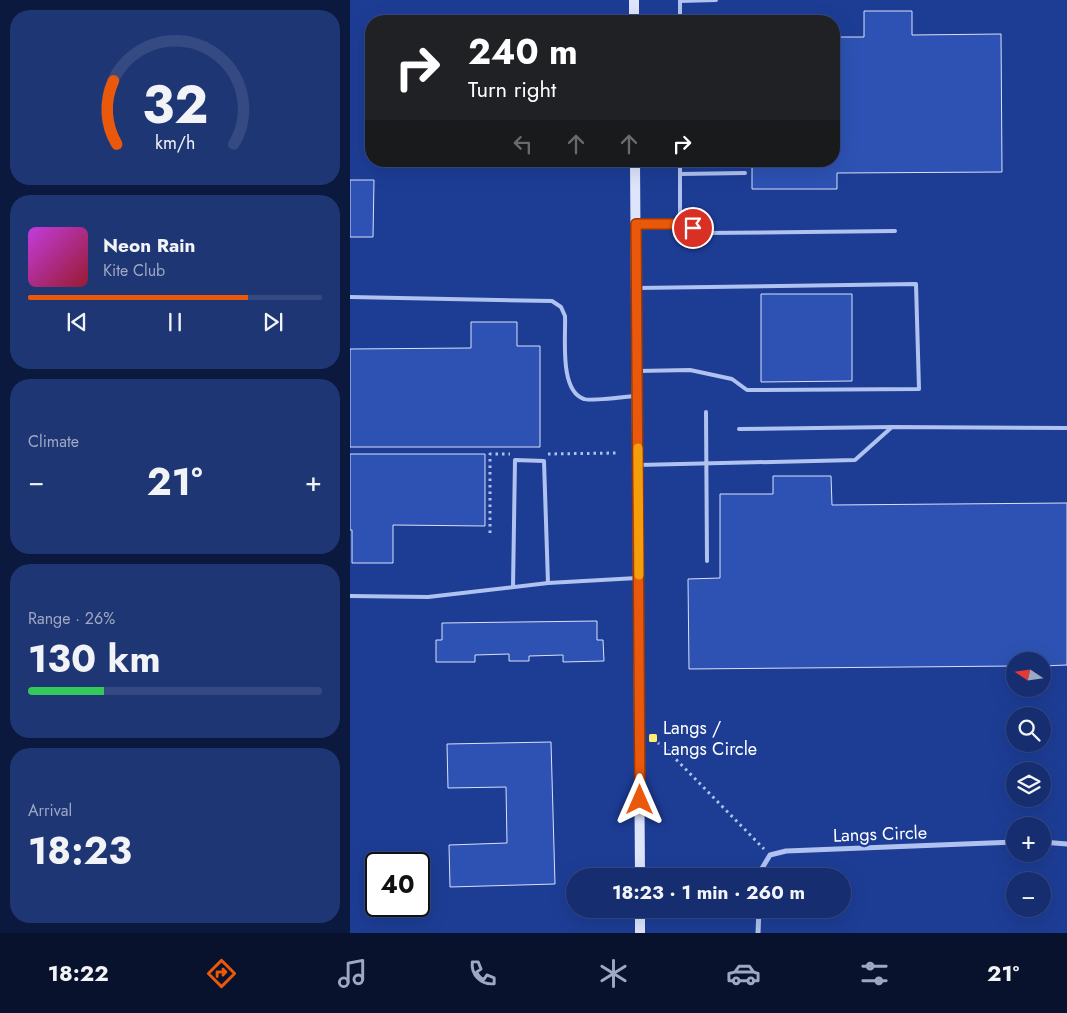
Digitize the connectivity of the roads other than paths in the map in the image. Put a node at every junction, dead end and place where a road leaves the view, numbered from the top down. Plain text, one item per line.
1 (634, 0) edge
2 (680, 0) edge
3 (716, 0) edge
4 (634, 15) edge
5 (680, 15) edge
6 (635, 167) edge
7 (680, 167) edge
8 (745, 173) dead end
9 (680, 174) junction
10 (636, 224) junction
11 (680, 224) junction
12 (895, 231) dead end
13 (636, 288) junction
14 (350, 297) edge
15 (637, 370) junction
16 (637, 396) junction
17 (706, 412) dead end
18 (892, 427) junction
19 (1067, 428) edge
20 (739, 429) dead end
21 (707, 464) junction
22 (638, 465) junction
23 (707, 561) dead end
24 (639, 578) junction
25 (548, 583) junction
26 (513, 587) junction
27 (350, 596) edge
28 (1006, 842) edge
29 (1051, 843) edge
30 (1067, 844) edge
31 (640, 868) edge
32 (762, 868) edge
33 (640, 918) edge
34 (759, 918) edge
35 (640, 933) edge
36 (758, 933) edge

1 - 4 street
2 - 3 lane
2 - 5 lane
6 - 10 street
7 - 9 lane
8 - 9 lane
9 - 11 lane
10 - 11 lane
10 - 13 street
11 - 12 lane
13 - 15 street
13 - 15 lane
14 - 16 lane
15 - 16 street
16 - 22 street
17 - 21 lane
18 - 19 lane
18 - 20 lane
18 - 21 lane
21 - 22 lane
21 - 23 lane
22 - 24 street
24 - 25 lane
24 - 31 street
25 - 26 lane
25 - 26 lane
26 - 27 lane
28 - 32 street, Langs Circle
29 - 30 street
33 - 35 street
34 - 36 street

